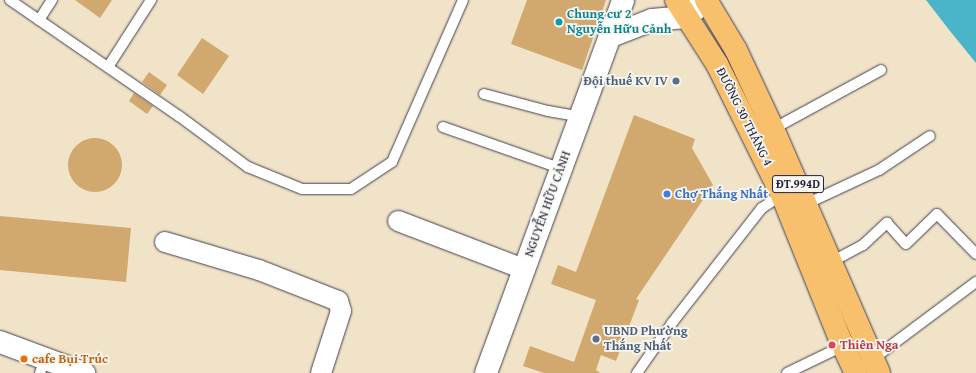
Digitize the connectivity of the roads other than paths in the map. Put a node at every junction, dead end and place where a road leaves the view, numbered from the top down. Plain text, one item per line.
1 (10, 0) edge
2 (52, 0) edge
3 (151, 0) edge
4 (463, 0) edge
5 (623, 0) edge
6 (706, 0) edge
7 (681, 8) edge
8 (39, 20) junction
9 (611, 36) junction
10 (108, 67) junction
11 (881, 70) dead end
12 (484, 94) dead end
13 (581, 117) junction
14 (443, 127) dead end
15 (772, 129) junction
16 (930, 136) dead end
17 (562, 169) junction
18 (782, 195) junction
19 (806, 204) junction
20 (398, 221) dead end
21 (165, 242) dead end
22 (976, 254) edge
23 (831, 262) junction
24 (524, 269) junction
25 (976, 282) edge
26 (0, 342) edge
27 (842, 346) junction
28 (42, 366) edge
29 (876, 366) edge
30 (84, 373) edge
31 (321, 373) edge
32 (486, 373) edge
33 (637, 373) edge
34 (787, 373) edge
35 (856, 373) edge

1 - 8 lane
2 - 8 lane
3 - 10 lane
4 - 10 lane
5 - 9 street, NGUYỄN HỮU CẢNH
6 - 7 street
6 - 15 main road, ĐƯỜNG 30 THÁNG 4 / ĐT.994D
7 - 9 street
7 - 18 main road, ĐƯỜNG 30 THÁNG 4 / ĐT.994D
8 - 10 lane
9 - 13 street, NGUYỄN HỮU CẢNH
11 - 15 lane
12 - 13 lane
13 - 17 street, NGUYỄN HỮU CẢNH
14 - 17 lane
15 - 19 main road, ĐƯỜNG 30 THÁNG 4 / ĐT.994D
16 - 19 lane
17 - 24 street, NGUYỄN HỮU CẢNH
18 - 27 main road, ĐƯỜNG 30 THÁNG 4 / ĐT.994D
18 - 33 lane
19 - 23 main road, ĐƯỜNG 30 THÁNG 4 / ĐT.994D
20 - 24 street
21 - 31 street
22 - 23 lane
23 - 29 main road, ĐƯỜNG 30 THÁNG 4 / ĐT.994D
24 - 32 street, NGUYỄN HỮU CẢNH
25 - 29 lane
26 - 28 street
27 - 34 lane
27 - 35 main road, ĐƯỜNG 30 THÁNG 4 / ĐT.994D
28 - 30 street

